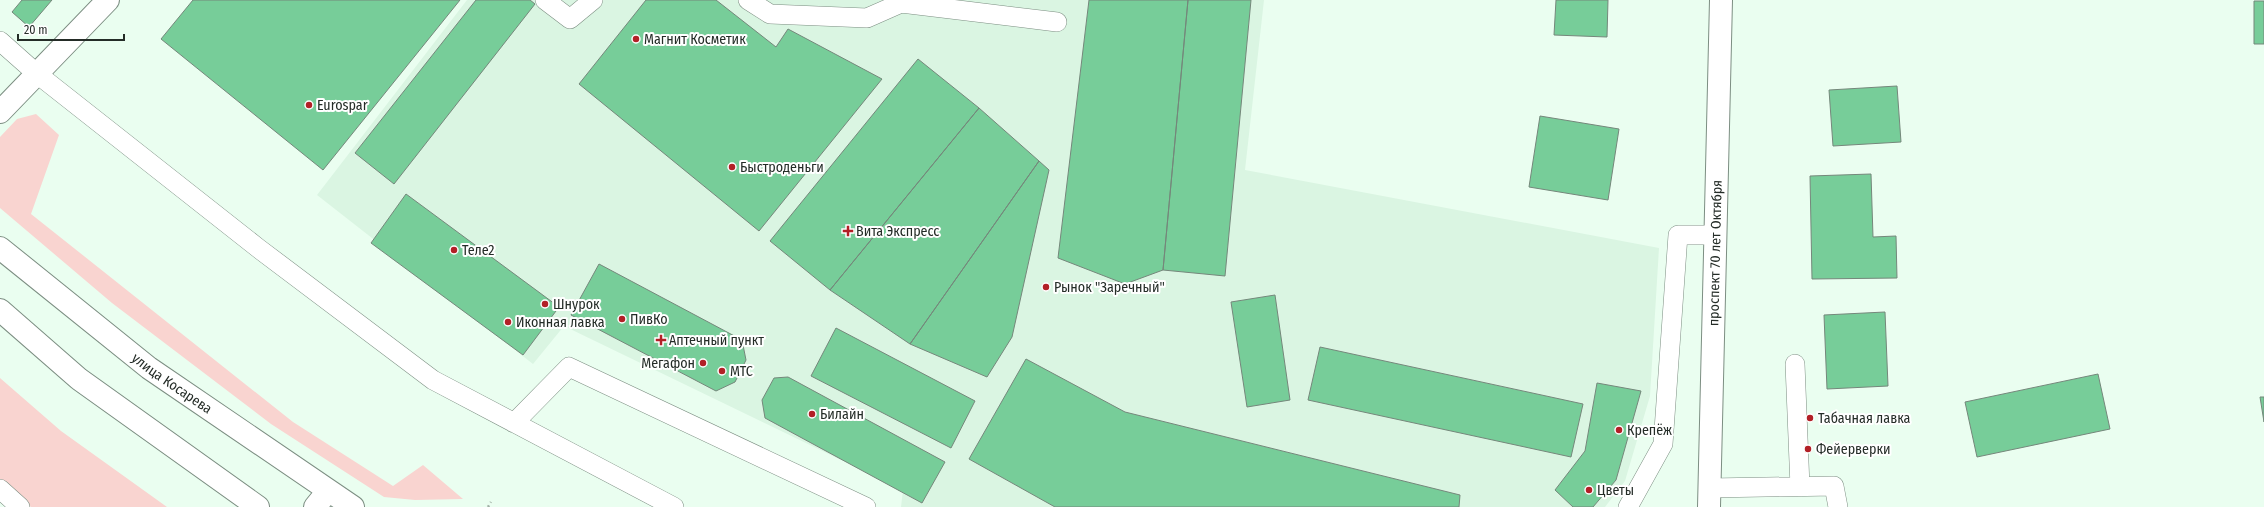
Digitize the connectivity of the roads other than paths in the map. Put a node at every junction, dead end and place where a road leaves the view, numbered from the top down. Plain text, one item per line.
1 (108, 0) edge
2 (545, 0) edge
3 (593, 0) edge
4 (748, 0) edge
5 (1721, 0) edge
6 (1057, 22) dead end
7 (0, 41) edge
8 (36, 73) junction
9 (0, 112) edge
10 (1716, 235) junction
11 (0, 248) edge
12 (0, 310) edge
13 (1795, 364) dead end
14 (514, 423) junction
15 (1800, 487) junction
16 (0, 489) edge
17 (1710, 497) edge
18 (321, 499) edge
19 (20, 507) edge
20 (258, 507) edge
21 (353, 507) edge
22 (674, 507) edge
23 (866, 507) edge
24 (1628, 507) edge
25 (1838, 507) edge

1 - 8 main road
2 - 3 lane
4 - 6 lane
5 - 10 main road, проспект 70 лет Октября
7 - 8 lane
8 - 9 main road
8 - 14 lane
10 - 17 main road, проспект 70 лет Октября
10 - 24 lane
11 - 18 main road, улица Косарева
12 - 20 main road
13 - 15 lane
14 - 22 lane
14 - 23 lane
15 - 17 lane
15 - 25 lane
16 - 19 lane
18 - 21 main road, улица Косарева

